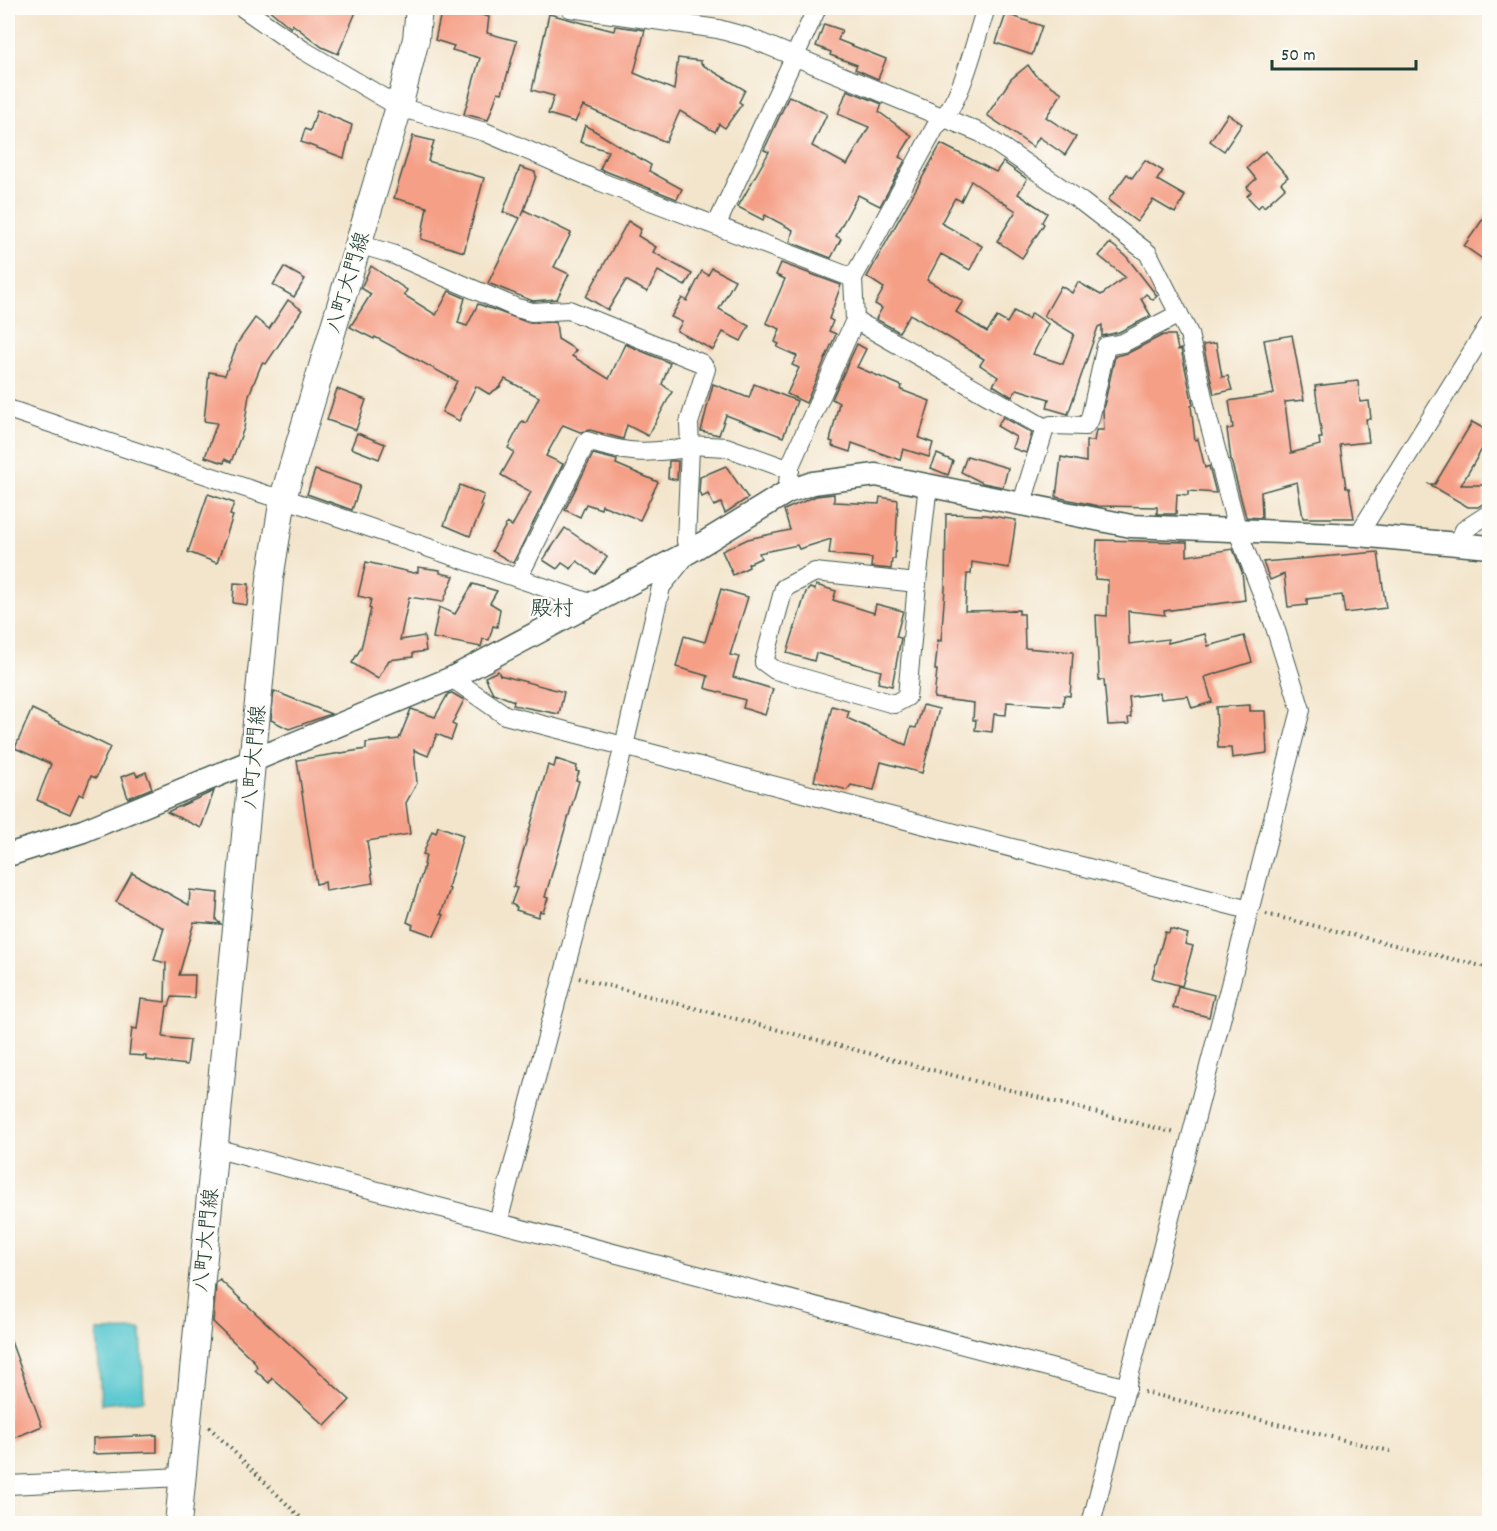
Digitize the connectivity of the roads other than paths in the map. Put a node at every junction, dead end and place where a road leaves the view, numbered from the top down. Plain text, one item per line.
1 (243, 8) edge
2 (419, 8) edge
3 (570, 8) edge
4 (818, 8) edge
5 (986, 8) edge
6 (796, 56) junction
7 (399, 107) junction
8 (945, 118) junction
9 (717, 224) junction
10 (358, 244) junction
11 (853, 278) junction
12 (1179, 314) junction
13 (855, 320) junction
14 (1490, 323) edge
15 (8, 409) edge
16 (1046, 428) junction
17 (690, 446) junction
18 (788, 481) junction
19 (928, 484) junction
20 (283, 498) junction
21 (1021, 506) junction
22 (1490, 513) edge
23 (1238, 532) junction
24 (1358, 535) junction
25 (1458, 544) junction
26 (1490, 547) edge
27 (689, 552) junction
28 (518, 578) junction
29 (917, 583) junction
30 (593, 604) junction
31 (452, 678) junction
32 (624, 746) junction
33 (252, 761) junction
34 (8, 855) edge
35 (1250, 910) junction
36 (214, 1149) junction
37 (498, 1222) junction
38 (1127, 1388) junction
39 (183, 1477) junction
40 (8, 1485) edge
41 (178, 1524) edge
42 (1091, 1524) edge

1 - 7 street
2 - 7 main road, 八町大門線
3 - 6 street
4 - 6 street
5 - 8 street
6 - 8 street
6 - 9 street
7 - 9 street
7 - 10 main road, 八町大門線
8 - 11 street
8 - 12 street
9 - 11 street
10 - 17 street
10 - 20 main road, 八町大門線
11 - 13 street
12 - 16 street
12 - 23 street
13 - 16 street
13 - 18 street
14 - 24 street
15 - 20 street
16 - 21 street
17 - 18 street
17 - 27 street
17 - 28 street
18 - 19 street
18 - 27 street
19 - 21 street
19 - 29 street
20 - 28 street
20 - 33 main road, 八町大門線
21 - 23 street
22 - 25 street
23 - 24 street
23 - 35 street
24 - 25 street
25 - 26 street
27 - 30 street
27 - 32 street
28 - 30 street
29 - 29 street
30 - 31 street
31 - 32 street
31 - 33 street
32 - 35 street
32 - 37 street
33 - 34 street
33 - 36 main road, 八町大門線
35 - 38 street
36 - 37 street
36 - 39 main road, 八町大門線
37 - 38 street
38 - 42 street
39 - 40 street
39 - 41 main road, 八町大門線

